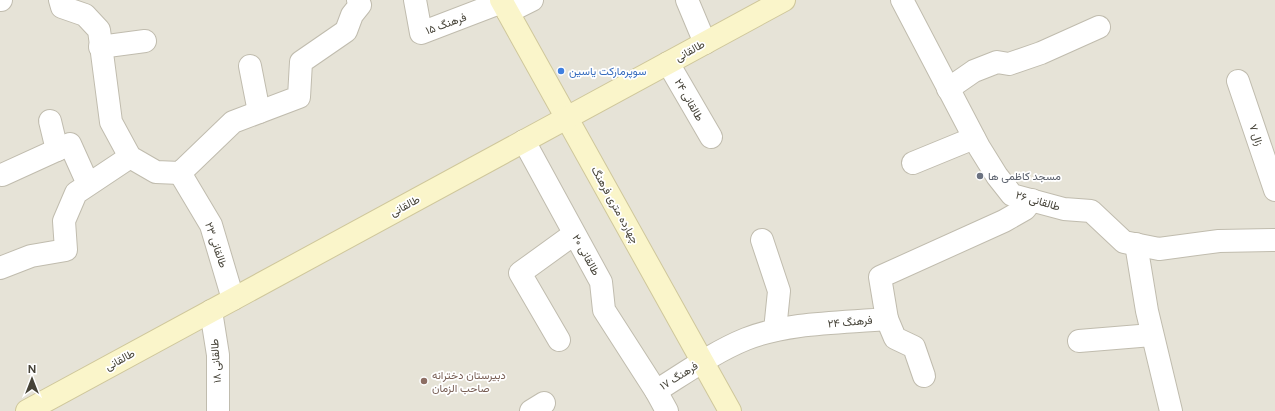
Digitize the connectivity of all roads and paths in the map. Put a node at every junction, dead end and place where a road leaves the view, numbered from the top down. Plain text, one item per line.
1 (60, 0) edge
2 (358, 0) edge
3 (415, 0) edge
4 (532, 0) edge
5 (688, 0) edge
6 (902, 0) edge
7 (779, 1) edge
8 (504, 5) edge
9 (1099, 27) dead end
10 (145, 41) dead end
11 (705, 43) junction
12 (100, 47) junction
13 (668, 63) junction
14 (250, 66) dead end
15 (1238, 81) dead end
16 (948, 89) junction
17 (259, 112) junction
18 (567, 118) junction
19 (50, 121) dead end
20 (711, 137) dead end
21 (974, 138) junction
22 (524, 141) junction
23 (57, 150) junction
24 (130, 157) junction
25 (913, 162) dead end
26 (180, 173) junction
27 (2, 175) dead end
28 (88, 184) junction
29 (1275, 190) edge
30 (1032, 200) junction
31 (574, 234) junction
32 (762, 240) dead end
33 (1275, 240) edge
34 (1136, 244) junction
35 (0, 268) edge
36 (233, 299) junction
37 (211, 311) junction
38 (888, 319) junction
39 (776, 330) junction
40 (1152, 335) junction
41 (559, 340) dead end
42 (1079, 341) dead end
43 (703, 362) junction
44 (924, 376) dead end
45 (656, 391) junction
46 (1164, 409) edge
47 (27, 411) edge
48 (218, 411) edge
49 (667, 411) edge
50 (730, 411) edge

1 - 12 street
2 - 17 street
3 - 8 street, فرهنگ ۱۵
4 - 8 street
5 - 11 street
6 - 16 street, طالقانی ۲۶
7 - 11 main road, طالقانی
8 - 18 main road, چهارده متری فرهنگ
9 - 16 street
10 - 12 street
11 - 13 main road, طالقانی
12 - 24 street
13 - 18 main road, طالقانی
13 - 20 street, طالقانی ۲۴
14 - 17 street
15 - 29 street, زال ۷
16 - 21 street, طالقانی ۲۶
17 - 26 street
18 - 22 main road, طالقانی
18 - 43 main road, چهارده متری فرهنگ
19 - 23 street
21 - 25 street
21 - 30 street, طالقانی ۲۶
22 - 31 street, طالقانی ۲۰
22 - 36 main road, طالقانی
23 - 27 street
23 - 28 street
24 - 26 street
24 - 28 street
26 - 36 street, طالقانی ۲۳
28 - 35 street
30 - 34 street, طالقانی ۲۶
30 - 38 street, فرهنگ ۲۴
31 - 41 street
31 - 45 street, طالقانی ۲۰
32 - 39 street
33 - 34 street, طالقانی ۲۶
34 - 40 street
36 - 37 main road, طالقانی
37 - 47 main road, طالقانی
37 - 48 street, طالقانی ۱۸
38 - 39 street, فرهنگ ۲۴
38 - 44 street
39 - 43 street, فرهنگ ۲۴
40 - 42 street
40 - 46 street
43 - 45 street, فرهنگ ۱۷
43 - 50 main road, چهارده متری فرهنگ
45 - 49 street, طالقانی ۲۰

